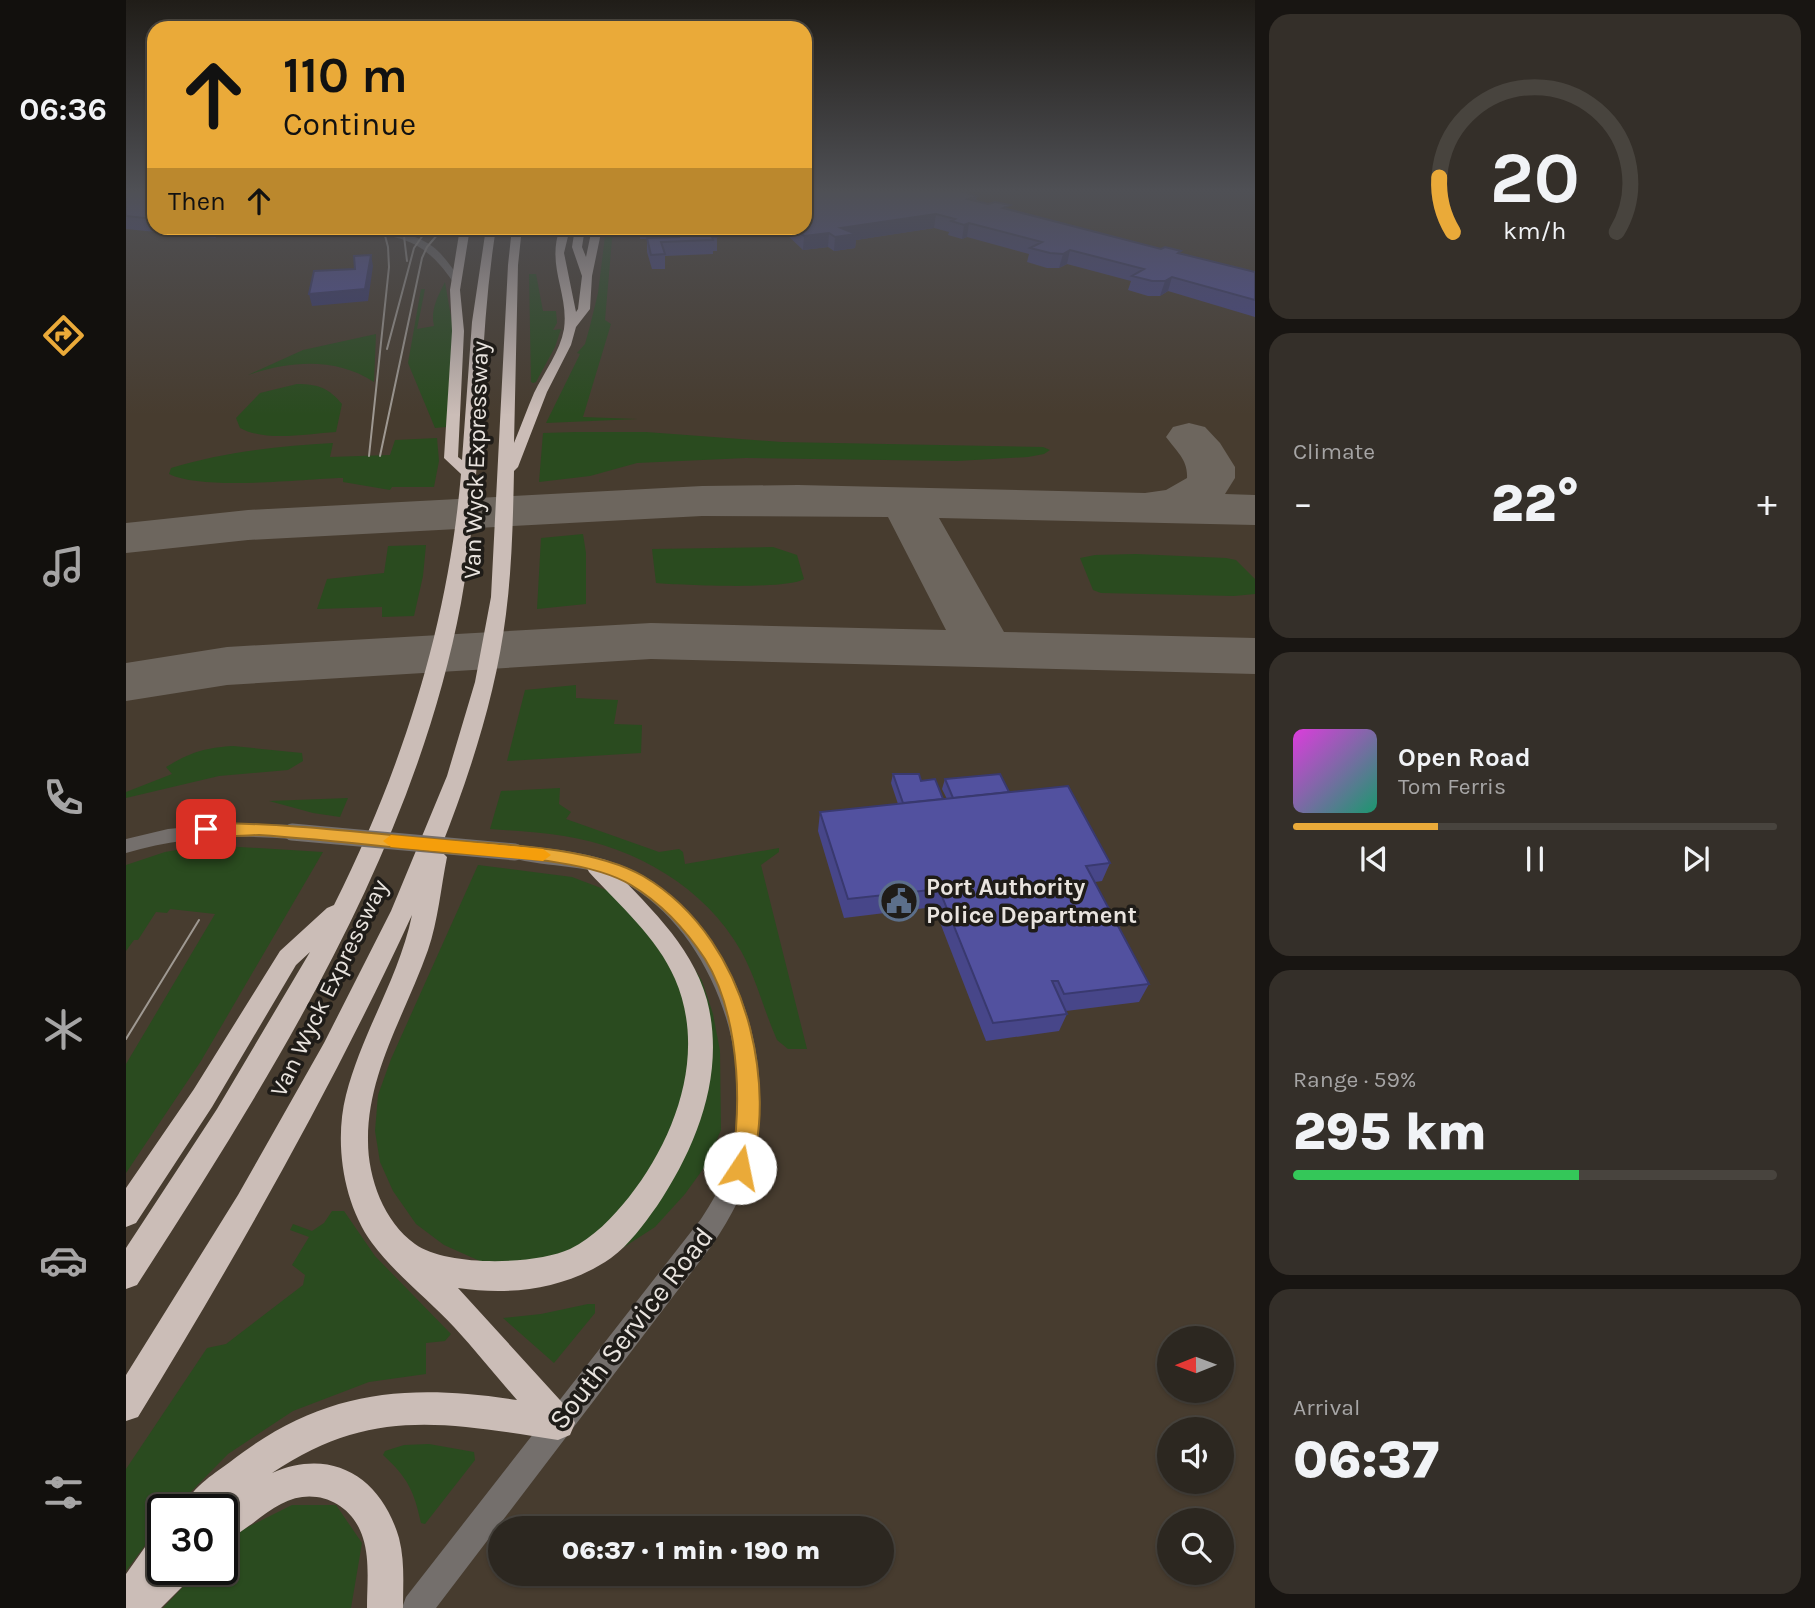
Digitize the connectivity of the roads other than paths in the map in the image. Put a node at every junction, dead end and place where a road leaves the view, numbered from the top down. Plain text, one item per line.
1 (446, 265) edge
2 (459, 265) edge
3 (486, 265) edge
4 (513, 265) edge
5 (559, 265) edge
6 (583, 265) edge
7 (589, 265) edge
8 (587, 276) junction
9 (456, 280) junction
10 (570, 327) junction
11 (467, 472) junction
12 (506, 479) junction
13 (447, 804) junction
14 (126, 846) edge
15 (597, 866) junction
16 (344, 905) junction
17 (126, 1213) edge
18 (404, 1255) junction
19 (126, 1274) edge
20 (126, 1405) edge
21 (558, 1423) junction
22 (216, 1494) edge
23 (238, 1514) edge
24 (147, 1575) edge
25 (158, 1585) edge
26 (126, 1605) edge
27 (136, 1608) edge
28 (385, 1608) edge
29 (417, 1608) edge

1 - 9 street
2 - 9 highway
3 - 11 highway, Van Wyck Expressway
4 - 12 highway, Van Wyck Expressway
5 - 10 highway
6 - 8 highway
7 - 8 highway
8 - 10 highway
9 - 11 highway
10 - 12 highway
11 - 16 highway, Van Wyck Expressway
12 - 13 highway, Van Wyck Expressway
13 - 18 highway
13 - 20 highway, Van Wyck Expressway
14 - 15 street, South Service Road, bridge
15 - 18 highway
15 - 21 street, South Service Road
16 - 17 highway
16 - 19 highway, Van Wyck Expressway
18 - 21 highway
21 - 22 highway
21 - 29 street, South Service Road
23 - 28 highway
24 - 26 highway
25 - 27 highway

